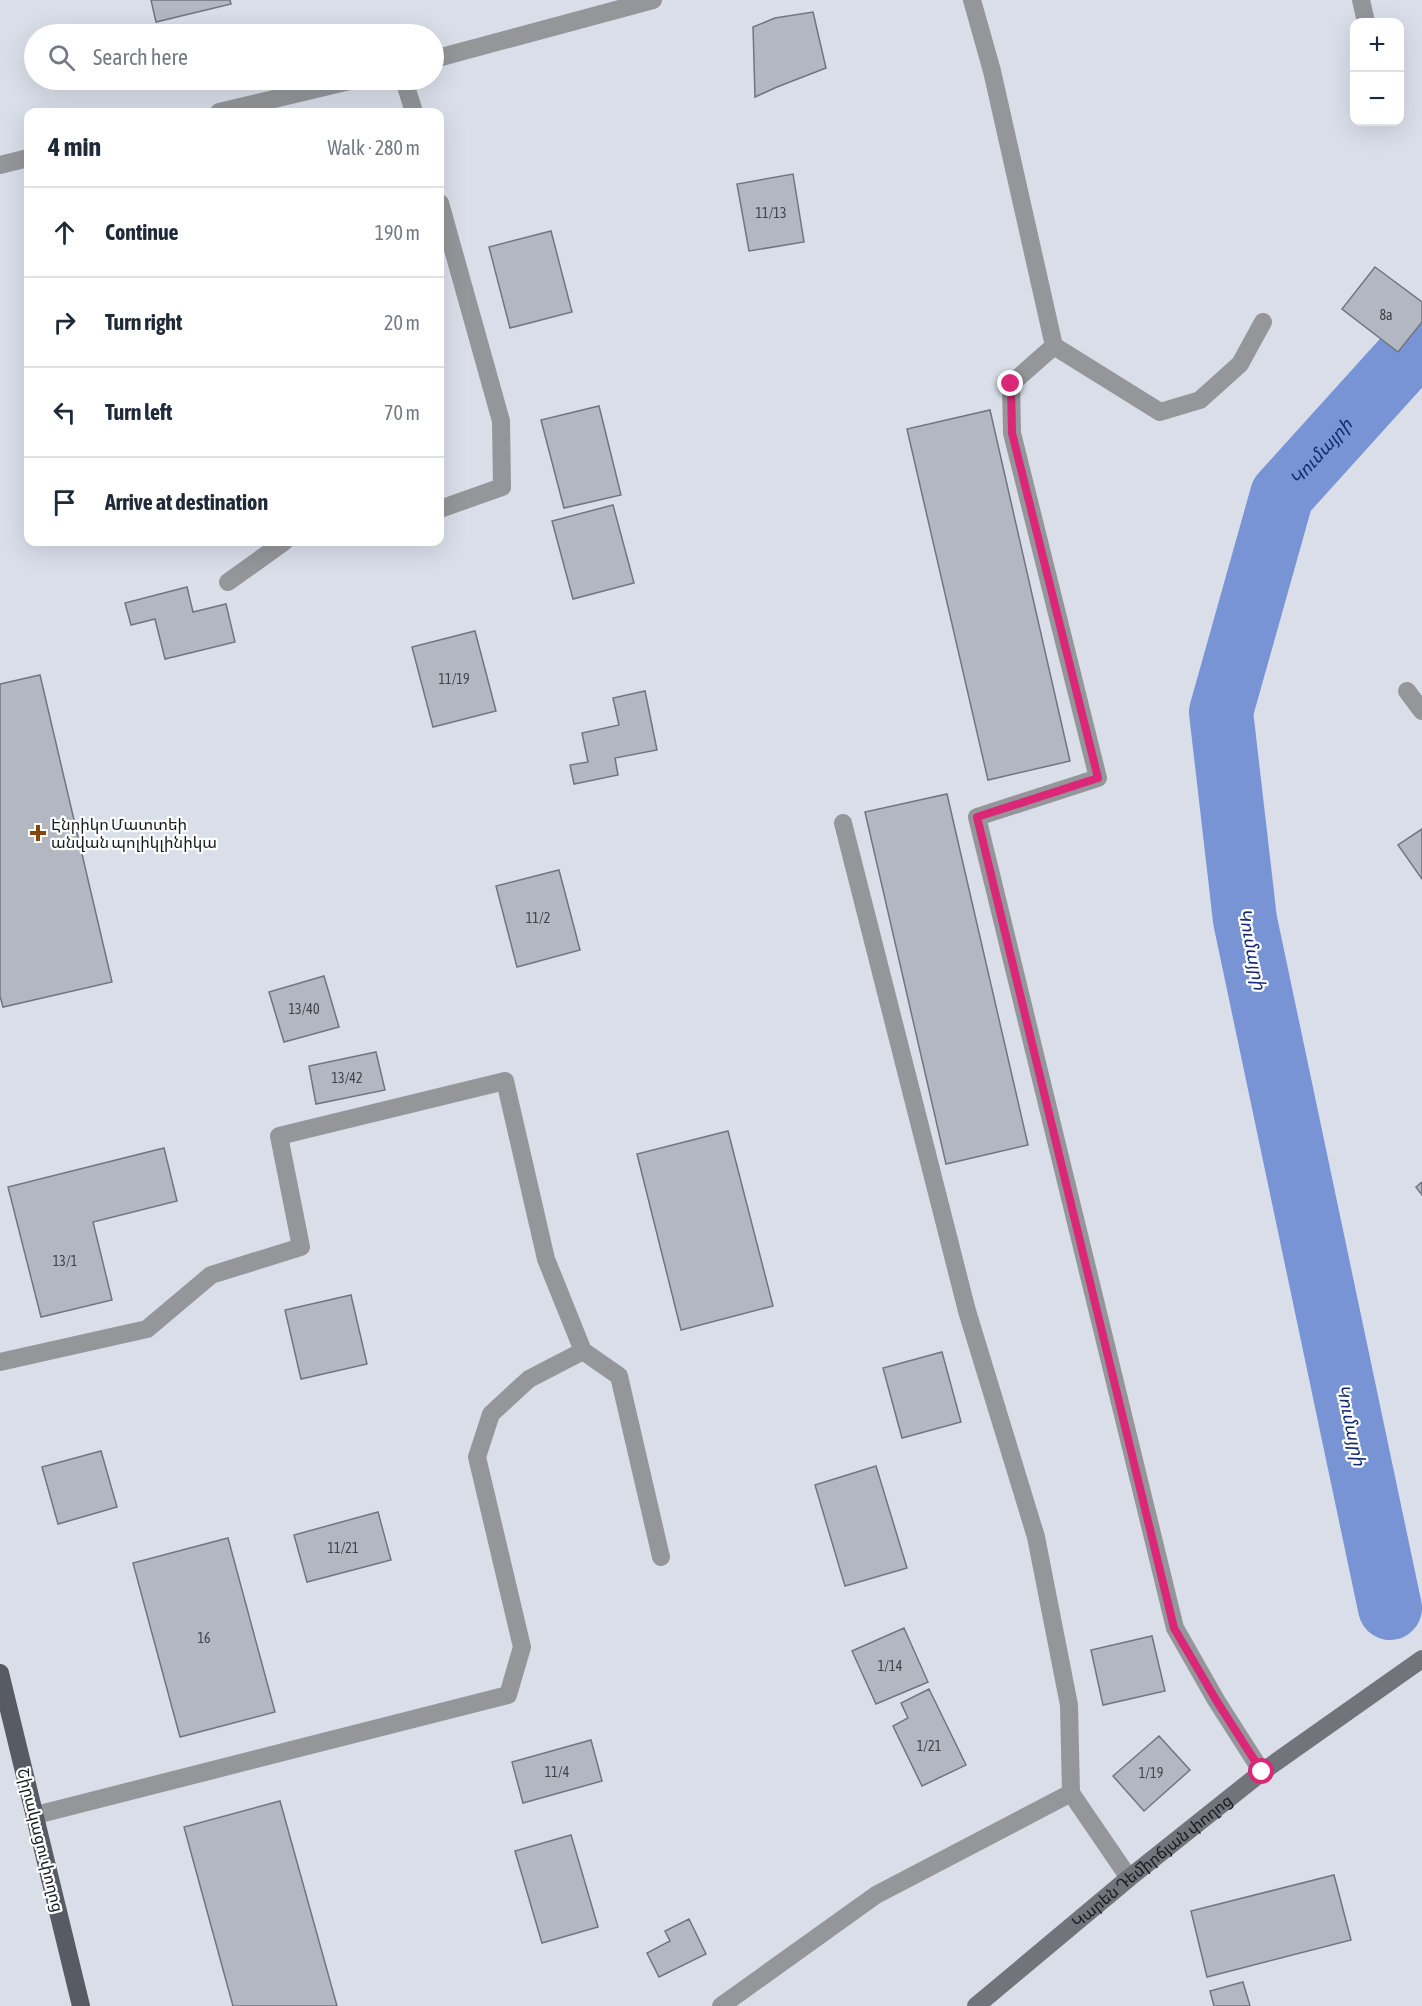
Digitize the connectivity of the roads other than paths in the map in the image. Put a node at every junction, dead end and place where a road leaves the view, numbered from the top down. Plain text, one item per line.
1 (653, 0) edge
2 (972, 0) edge
3 (1361, 0) edge
4 (1365, 18) edge
5 (444, 56) edge
6 (312, 90) edge
7 (407, 90) edge
8 (236, 108) edge
9 (413, 108) edge
10 (24, 159) edge
11 (0, 165) edge
12 (444, 217) edge
13 (1263, 322) dead end
14 (1054, 346) junction
15 (444, 508) edge
16 (278, 546) edge
17 (228, 582) dead end
18 (1407, 691) dead end
19 (1422, 711) edge
20 (843, 823) dead end
21 (583, 1350) junction
22 (0, 1362) edge
23 (661, 1557) dead end
24 (1422, 1659) edge
25 (0, 1673) edge
26 (1262, 1772) junction
27 (1071, 1793) junction
28 (36, 1815) junction
29 (1130, 1878) junction
30 (81, 2006) edge
31 (721, 2006) edge
32 (976, 2006) edge

1 - 5 street
2 - 14 street
3 - 4 street
6 - 8 street
7 - 9 street
10 - 11 street
12 - 15 street
13 - 14 street
14 - 26 street
16 - 17 street
18 - 19 street
20 - 27 street
21 - 22 street
21 - 23 street
21 - 28 street
24 - 26 street, Կարեն Դեմիրճյան փողոց
25 - 28 main road, Շիրակացու փողոց
26 - 29 street, Կարեն Դեմիրճյան փողոց
27 - 29 street
27 - 31 street
28 - 30 main road, Շիրակացու փողոց
29 - 32 street, Կարեն Դեմիրճյան փողոց

